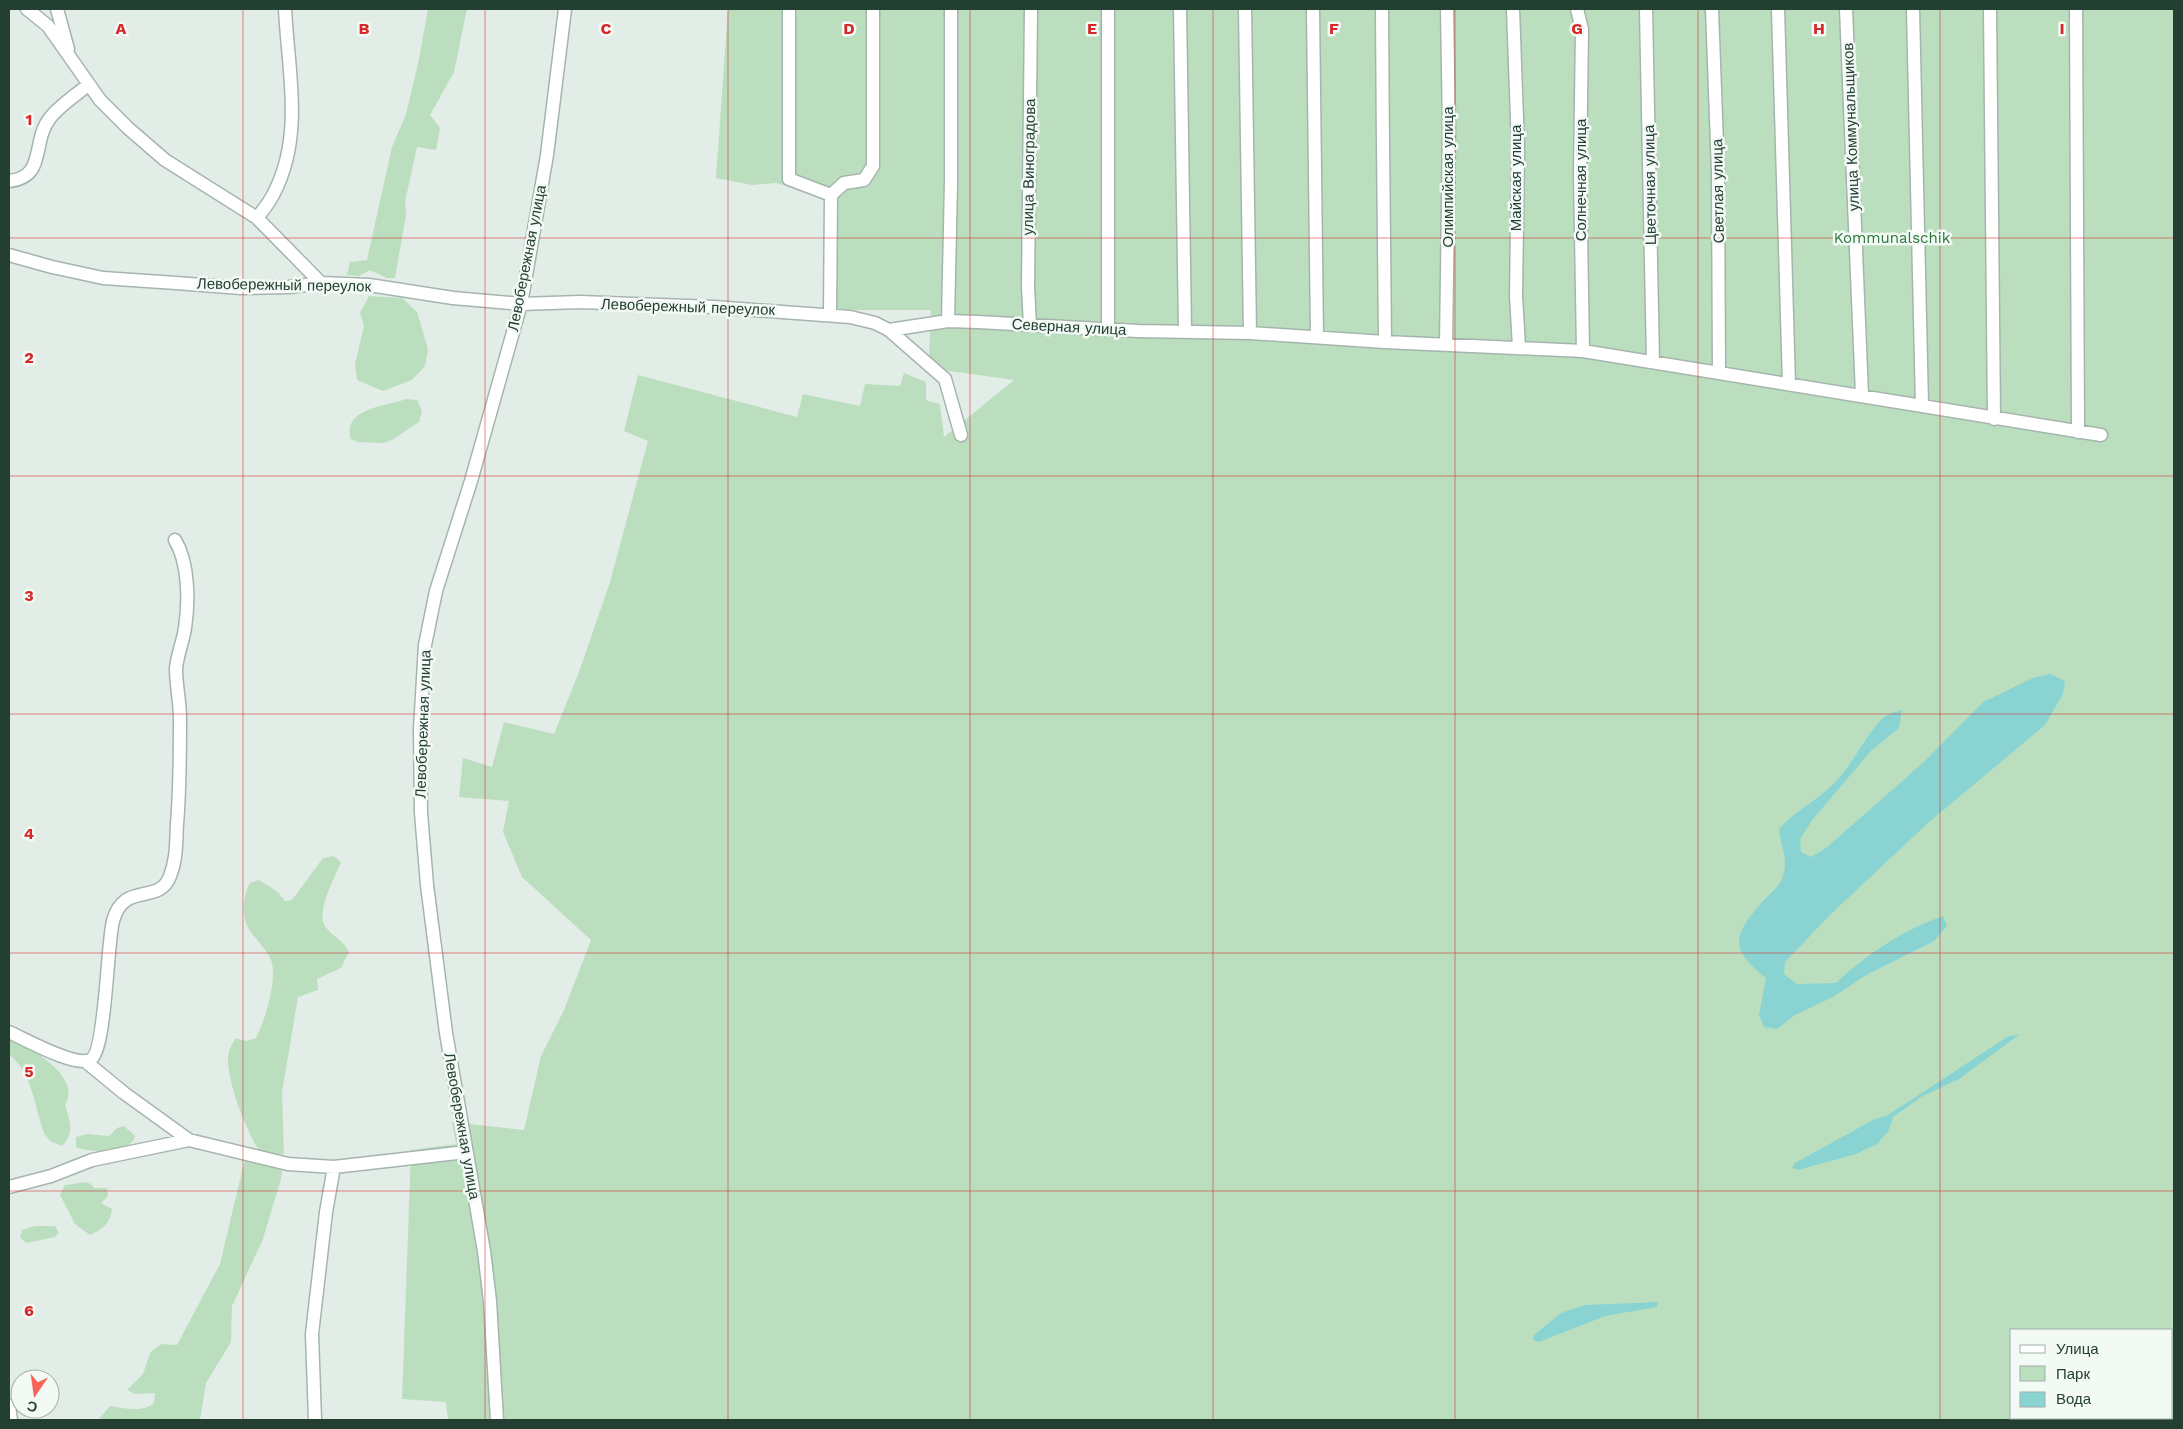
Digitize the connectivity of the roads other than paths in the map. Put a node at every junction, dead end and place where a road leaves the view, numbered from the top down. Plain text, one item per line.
1 (27, 9) edge
2 (57, 9) edge
3 (285, 9) edge
4 (564, 9) edge
5 (789, 9) edge
6 (873, 9) edge
7 (951, 9) edge
8 (1031, 9) edge
9 (1108, 9) edge
10 (1180, 9) edge
11 (1245, 9) edge
12 (1312, 9) edge
13 (1382, 9) edge
14 (1447, 9) edge
15 (1513, 9) edge
16 (1577, 9) edge
17 (1646, 9) edge
18 (1712, 9) edge
19 (1778, 9) edge
20 (1846, 9) edge
21 (1913, 9) edge
22 (1990, 9) edge
23 (2076, 9) edge
24 (71, 58) junction
25 (88, 85) junction
26 (9, 181) edge
27 (831, 194) junction
28 (257, 218) junction
29 (9, 255) edge
30 (321, 283) junction
31 (521, 304) junction
32 (830, 314) junction
33 (948, 322) junction
34 (1030, 325) junction
35 (1108, 329) junction
36 (889, 330) junction
37 (1185, 330) junction
38 (1250, 332) junction
39 (1317, 337) junction
40 (1385, 342) junction
41 (1446, 345) junction
42 (1519, 347) junction
43 (1583, 351) junction
44 (1653, 362) junction
45 (1719, 372) junction
46 (1789, 384) junction
47 (1862, 395) junction
48 (1922, 406) junction
49 (1994, 419) junction
50 (2078, 432) junction
51 (2101, 435) dead end
52 (961, 436) dead end
53 (175, 540) dead end
54 (9, 1032) edge
55 (85, 1061) junction
56 (189, 1140) junction
57 (466, 1152) junction
58 (334, 1167) junction
59 (9, 1187) edge
60 (9, 1406) edge
61 (12, 1420) edge
62 (315, 1420) edge
63 (496, 1420) edge

1 - 24 street
2 - 24 street
3 - 28 street
4 - 31 street, Левобережная улица
5 - 27 street
6 - 27 street
7 - 33 street
8 - 34 street, улица Виноградова
9 - 35 street
10 - 37 street
11 - 38 street
12 - 39 street
13 - 40 street
14 - 41 street, Олимпийская улица
15 - 42 street, Майская улица
16 - 43 street, Солнечная улица
17 - 44 street, Цветочная улица
18 - 45 street, Светлая улица
19 - 46 street
20 - 47 street, улица Коммунальщиков
21 - 48 street
22 - 49 street
23 - 50 street
24 - 25 street
25 - 26 street
25 - 28 street
27 - 32 street
28 - 30 street
29 - 30 street, Левобережный переулок
30 - 31 street, Левобережный переулок
31 - 32 street, Левобережный переулок
31 - 57 street, Левобережная улица
32 - 36 street, Левобережный переулок
33 - 34 street, Северная улица
33 - 36 street, Северная улица
34 - 35 street, Северная улица
35 - 37 street, Северная улица
36 - 52 street
37 - 38 street, Северная улица
38 - 39 street, Северная улица
39 - 40 street, Северная улица
40 - 41 street, Северная улица
41 - 42 street, Северная улица
42 - 43 street, Северная улица
43 - 44 street, Северная улица
44 - 45 street, Северная улица
45 - 46 street, Северная улица
46 - 47 street, Северная улица
47 - 48 street, Северная улица
48 - 49 street, Северная улица
49 - 50 street, Северная улица
50 - 51 street, Северная улица
53 - 55 street
54 - 55 street
55 - 56 street
56 - 58 street
56 - 59 street
57 - 58 street
57 - 63 street, Левобережная улица
58 - 62 street
60 - 61 street

